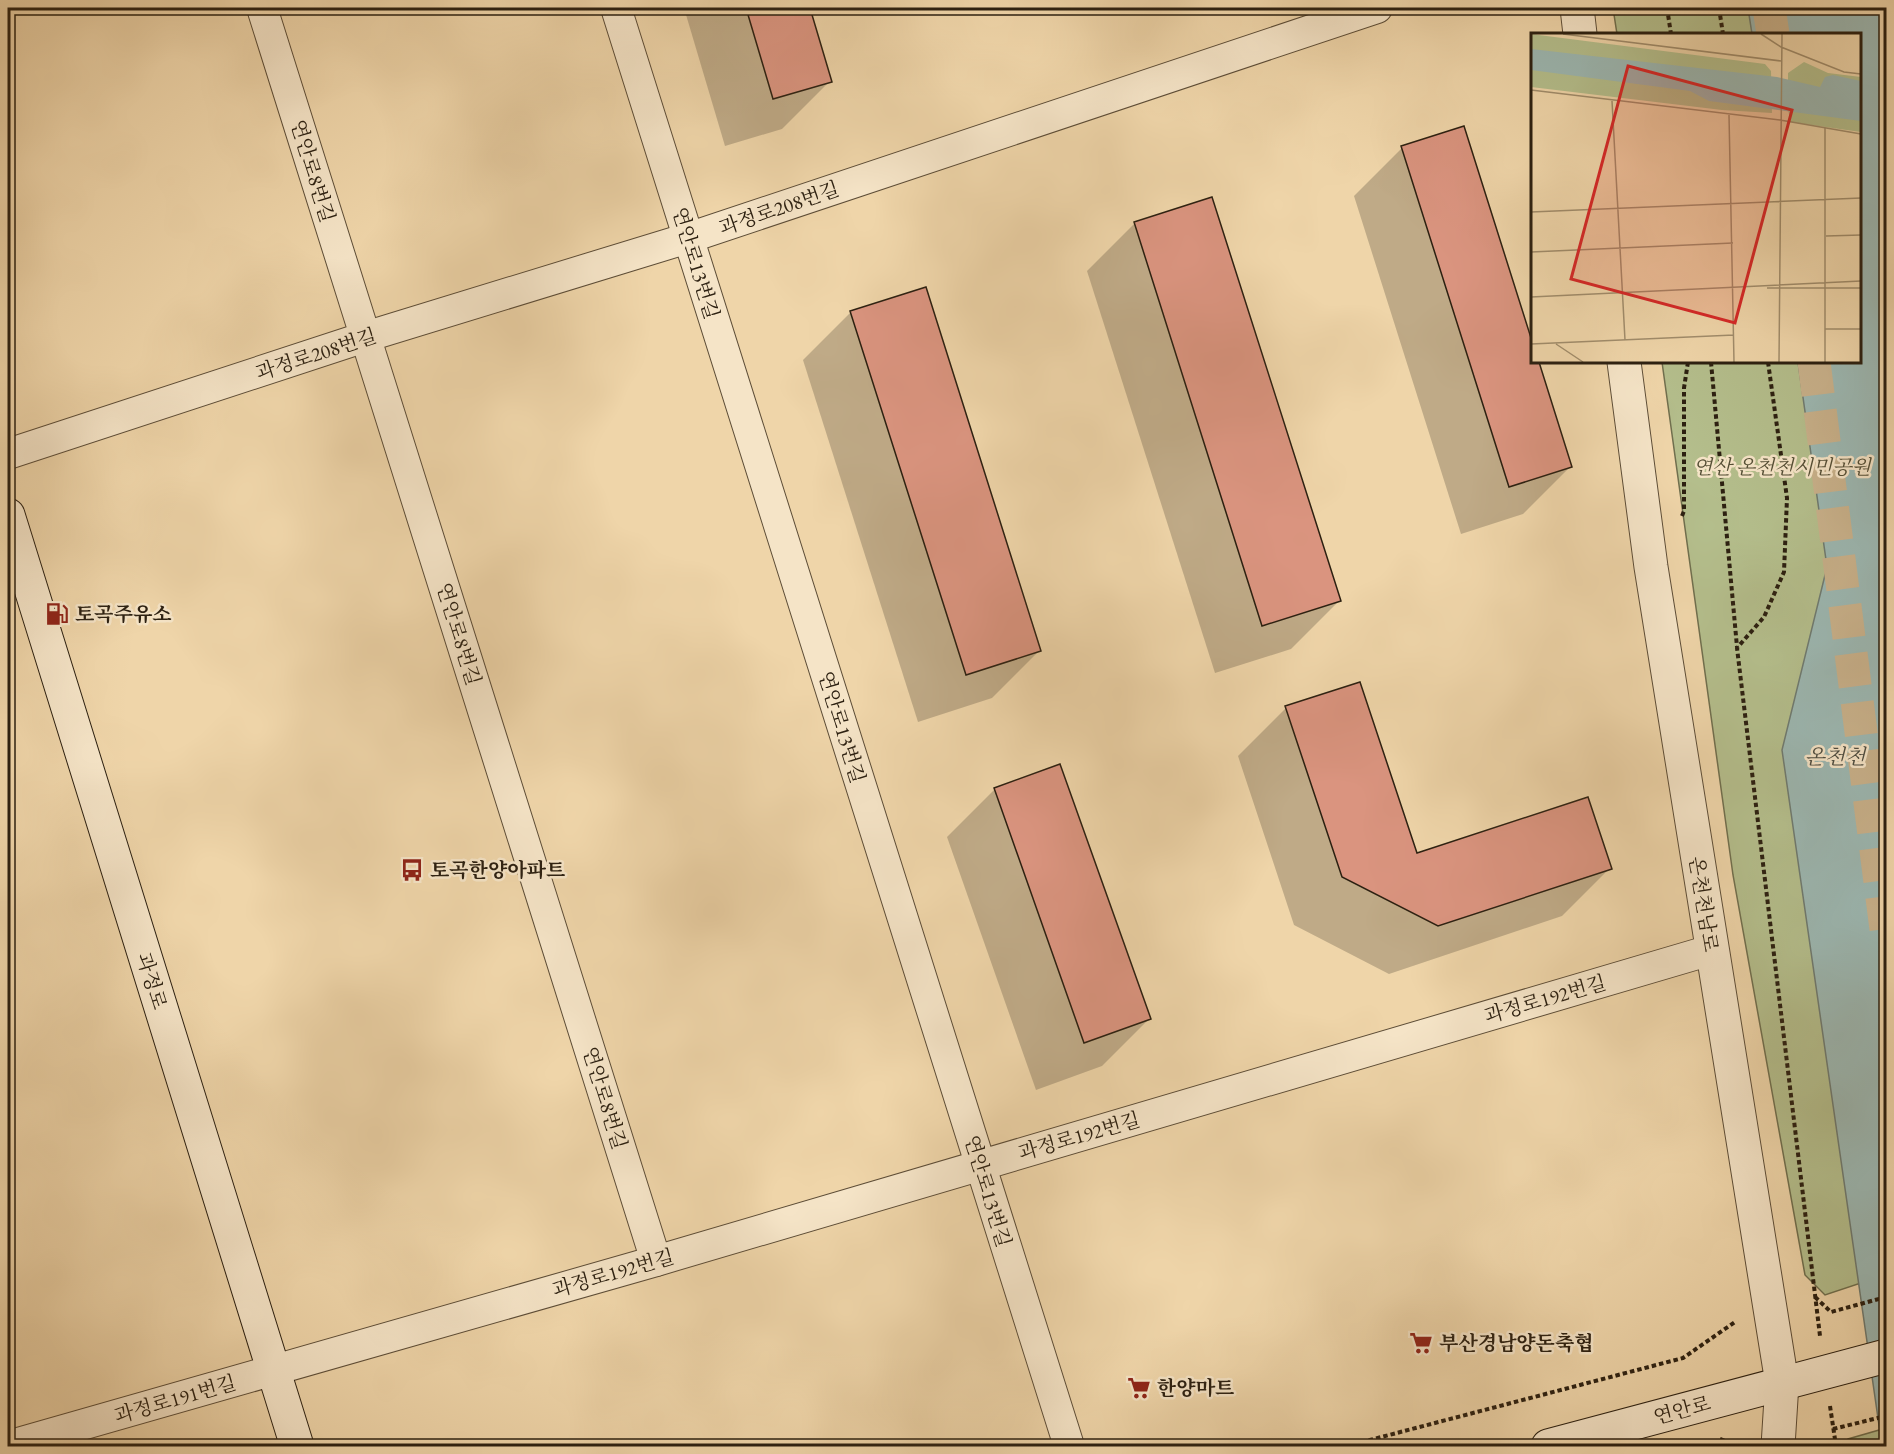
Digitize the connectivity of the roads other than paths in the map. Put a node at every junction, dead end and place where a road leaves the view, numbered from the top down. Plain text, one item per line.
1 (262, 8) edge
2 (616, 8) edge
3 (1377, 8) edge
4 (1577, 8) edge
5 (1580, 33) edge
6 (688, 238) junction
7 (365, 337) junction
8 (1624, 363) edge
9 (8, 454) edge
10 (8, 515) edge
11 (1712, 950) junction
12 (980, 1165) junction
13 (656, 1261) junction
14 (1887, 1356) edge
15 (274, 1371) junction
16 (1782, 1383) junction
17 (8, 1446) edge
18 (297, 1446) edge
19 (1069, 1446) edge
20 (1548, 1446) edge
21 (1778, 1446) edge

1 - 7 street, 연안로8번길
2 - 6 street, 연안로13번길
3 - 6 street, 과정로208번길
4 - 5 main road
6 - 7 street, 과정로208번길
6 - 12 street, 연안로13번길
7 - 9 street, 과정로208번길
7 - 13 street, 연안로8번길
8 - 11 main road, 온천천남로
10 - 15 main road, 과정로
11 - 12 street, 과정로192번길
11 - 16 main road, 온천천남로
12 - 13 street, 과정로192번길
12 - 19 street, 연안로13번길
13 - 15 street, 과정로192번길
14 - 16 main road, 연안로
15 - 17 street, 과정로191번길
15 - 18 main road, 과정로
16 - 20 main road, 연안로
16 - 21 main road, 온천천남로

